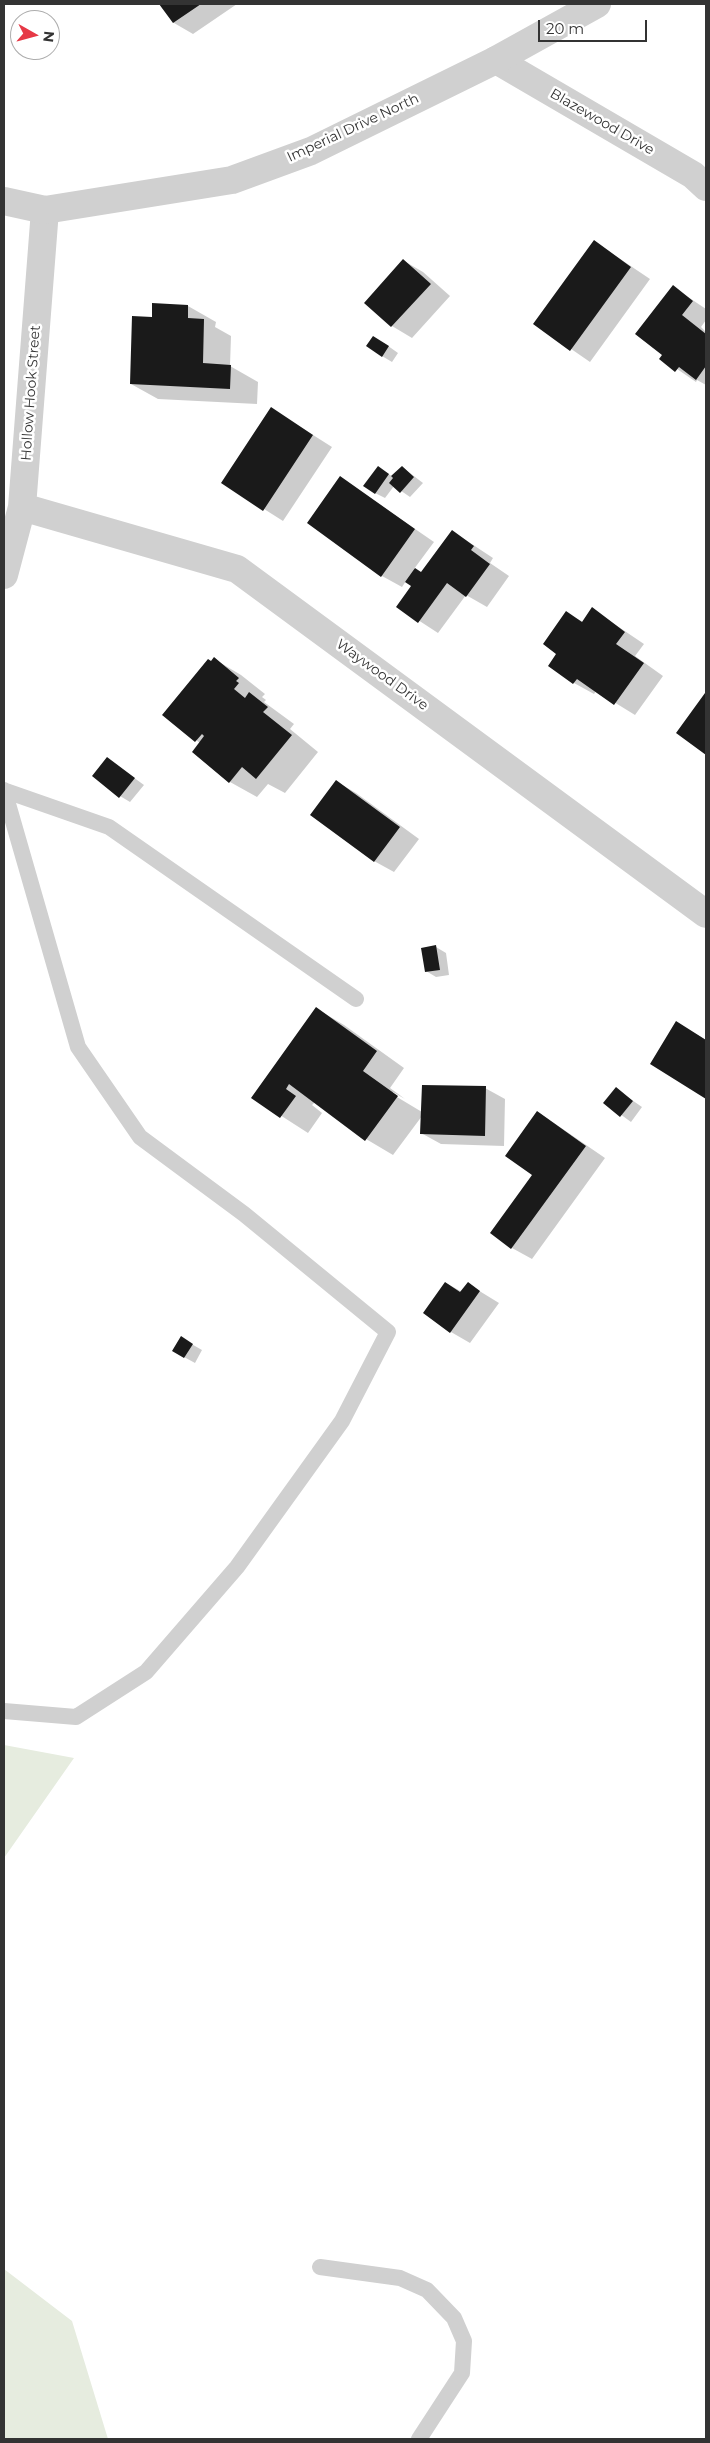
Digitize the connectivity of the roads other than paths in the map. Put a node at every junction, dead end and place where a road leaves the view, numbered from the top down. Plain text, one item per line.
1 (597, 4) edge
2 (496, 60) junction
3 (706, 187) edge
4 (4, 201) edge
5 (45, 210) junction
6 (22, 508) junction
7 (4, 575) edge
8 (5, 791) edge
9 (706, 914) edge
10 (356, 999) dead end
11 (4, 1711) edge
12 (320, 2267) dead end
13 (419, 2439) edge

1 - 2 street, Imperial Drive North
2 - 3 street, Blazewood Drive
2 - 5 street, Imperial Drive North
4 - 5 street, Imperial Drive North
5 - 6 street, Hollow Hook Street
6 - 7 street, Hollow Hook Street
6 - 9 street, Waywood Drive
8 - 10 lane
8 - 11 lane
12 - 13 lane

